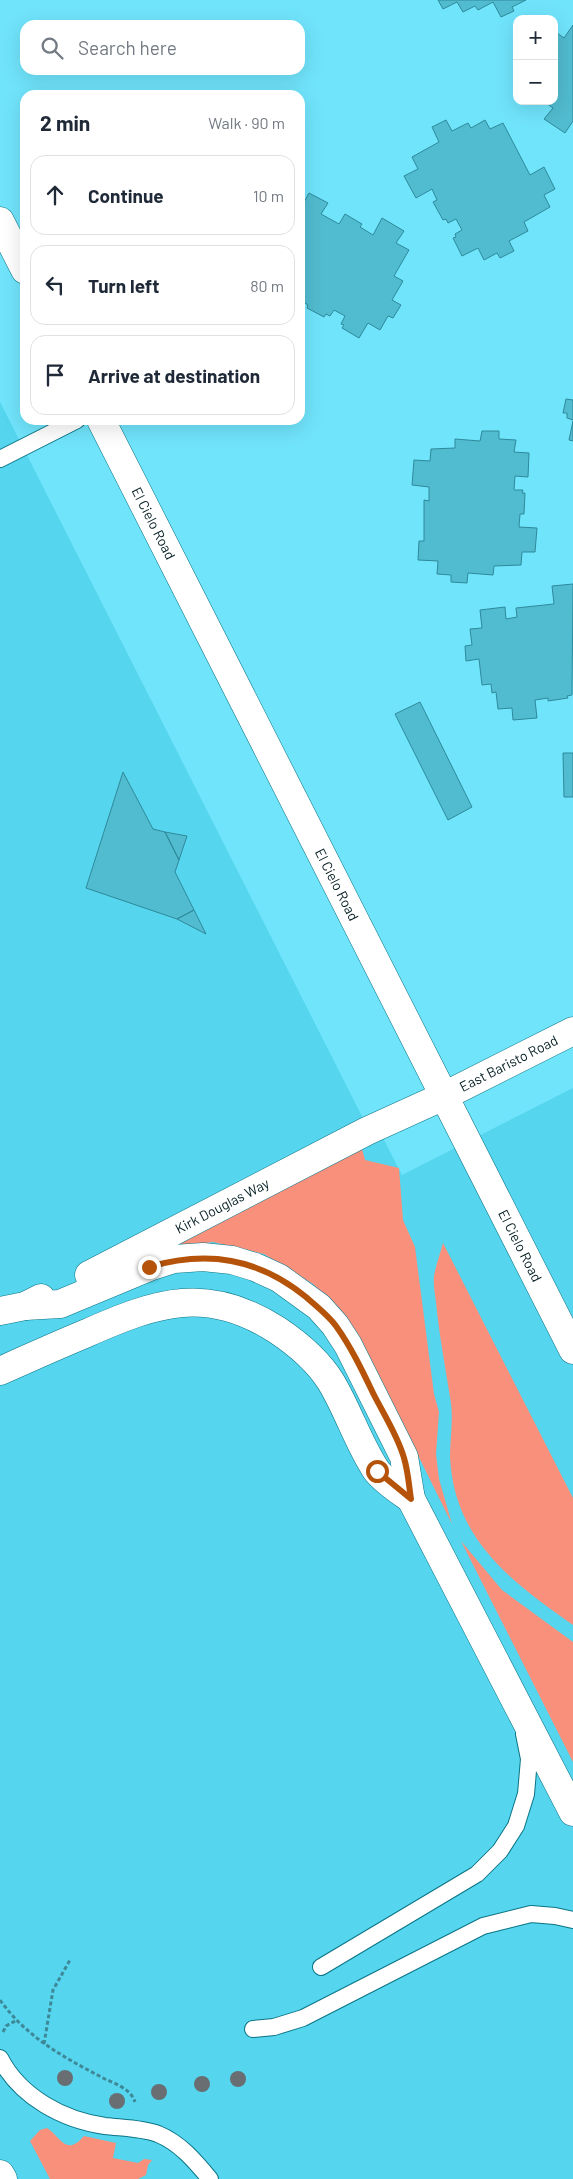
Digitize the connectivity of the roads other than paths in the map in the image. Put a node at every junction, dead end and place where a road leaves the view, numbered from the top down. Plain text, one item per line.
1 (0, 221) edge
2 (20, 260) edge
3 (67, 425) edge
4 (104, 425) edge
5 (0, 459) edge
6 (573, 1031) edge
7 (444, 1096) junction
8 (12, 1309) edge
9 (573, 1350) edge
10 (0, 1370) edge
11 (411, 1499) junction
12 (517, 1706) junction
13 (573, 1812) edge
14 (573, 1920) edge
15 (321, 1967) dead end
16 (253, 2029) dead end
17 (0, 2058) edge
18 (0, 2174) edge
19 (209, 2178) edge
20 (2, 2179) edge

1 - 2 street
3 - 5 lane
4 - 7 street, El Cielo Road
6 - 7 street, East Baristo Road
7 - 8 street, Kirk Douglas Way
7 - 9 street, El Cielo Road
8 - 11 street
10 - 11 street
11 - 12 street
12 - 13 street
12 - 15 lane
14 - 16 lane
17 - 19 lane
18 - 20 street

